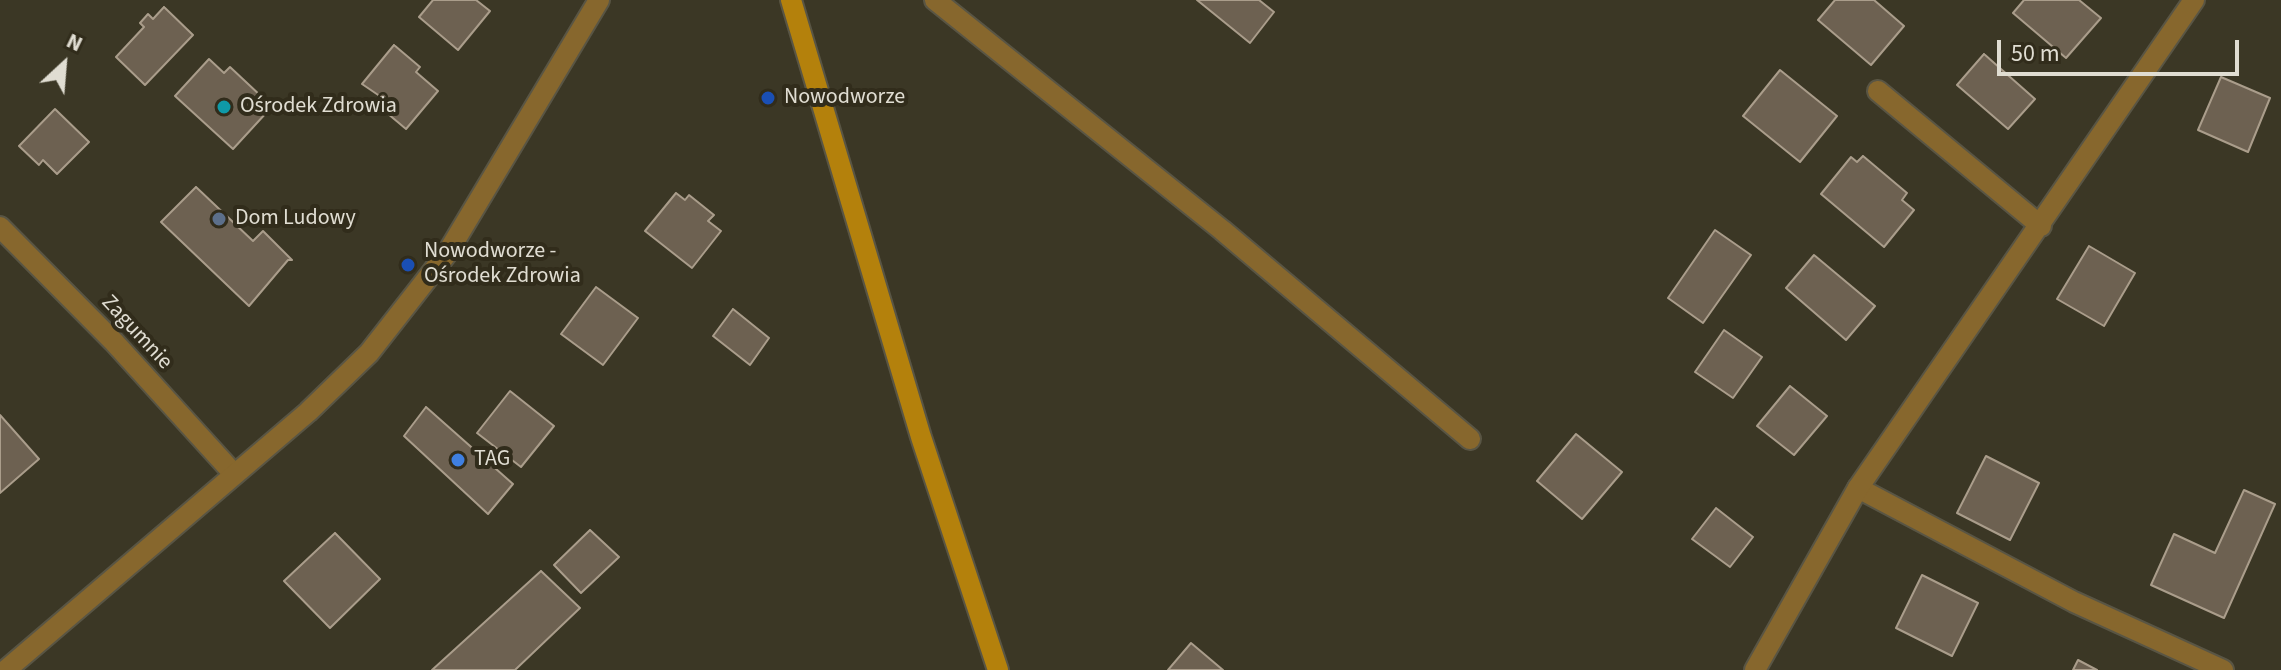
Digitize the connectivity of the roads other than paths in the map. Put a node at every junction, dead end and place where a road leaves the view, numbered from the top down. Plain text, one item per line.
1 (599, 0) edge
2 (791, 0) edge
3 (935, 0) edge
4 (2194, 0) edge
5 (1878, 91) dead end
6 (2041, 226) junction
7 (0, 227) edge
8 (1470, 439) dead end
9 (234, 474) junction
10 (1858, 488) junction
11 (6, 670) edge
12 (998, 670) edge
13 (1755, 670) edge
14 (2223, 670) edge

1 - 9 street
2 - 12 main road
3 - 8 street
4 - 6 street
5 - 6 street
6 - 10 street
7 - 9 street, Zagumnie
9 - 11 street
10 - 13 street
10 - 14 street

